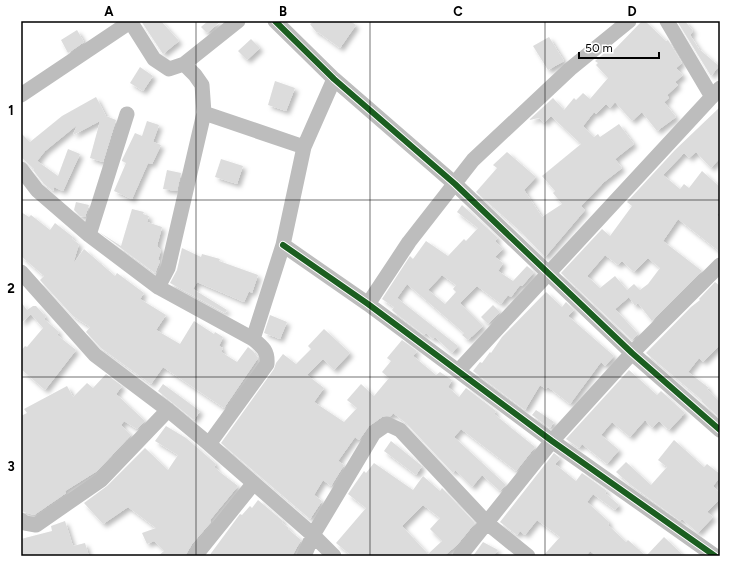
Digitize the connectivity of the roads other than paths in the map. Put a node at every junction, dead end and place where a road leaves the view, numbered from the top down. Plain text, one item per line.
1 (130, 21) edge
2 (238, 21) edge
3 (276, 21) edge
4 (629, 21) edge
5 (667, 21) edge
6 (184, 64) junction
7 (334, 78) junction
8 (716, 93) edge
9 (21, 95) edge
10 (204, 113) junction
11 (127, 114) dead end
12 (304, 147) junction
13 (21, 169) edge
14 (455, 184) junction
15 (89, 235) junction
16 (283, 245) junction
17 (720, 265) edge
18 (21, 272) edge
19 (549, 272) junction
20 (158, 287) junction
21 (368, 304) junction
22 (253, 339) junction
23 (632, 353) junction
24 (459, 370) junction
25 (168, 410) junction
26 (720, 430) edge
27 (552, 441) junction
28 (209, 444) junction
29 (253, 484) junction
30 (21, 520) edge
31 (487, 523) junction
32 (313, 535) junction
33 (195, 556) edge
34 (304, 556) edge
35 (334, 556) edge
36 (460, 556) edge
37 (528, 556) edge
38 (715, 556) edge

1 - 6 street
1 - 9 street
2 - 6 street
3 - 7 street
4 - 14 street
5 - 8 street
6 - 10 street
7 - 12 street
7 - 14 street
8 - 19 street
10 - 12 street
10 - 20 street
11 - 15 street
12 - 16 street
13 - 15 street
14 - 19 street
14 - 21 street
15 - 20 street
16 - 21 street
16 - 22 street
17 - 23 street
18 - 25 street
19 - 23 street
19 - 24 street
20 - 22 street
21 - 24 street
22 - 28 street
23 - 26 street
23 - 27 street
24 - 27 street
25 - 28 street
25 - 30 street
27 - 31 street
27 - 38 street
28 - 29 street
29 - 32 street
29 - 33 street
31 - 32 street
31 - 36 street
31 - 37 street
32 - 34 street
32 - 35 street

